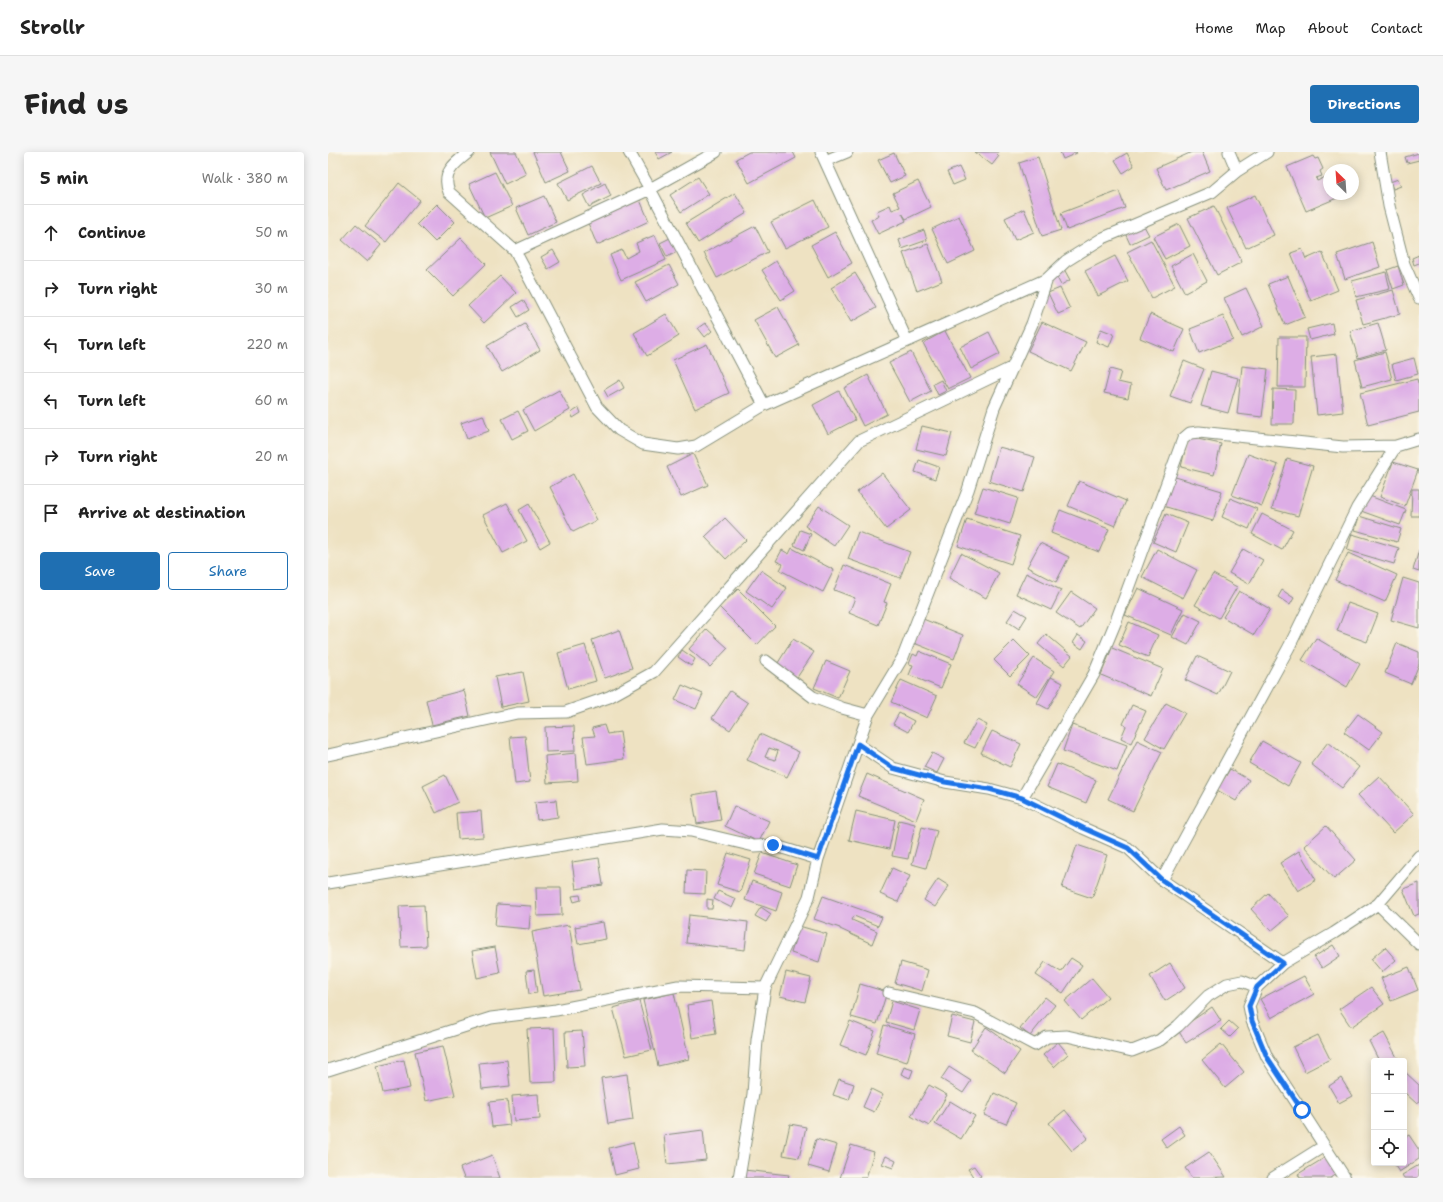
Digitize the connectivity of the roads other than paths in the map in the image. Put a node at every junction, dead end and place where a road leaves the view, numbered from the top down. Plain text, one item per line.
1 (469, 152) edge
2 (629, 152) edge
3 (716, 152) edge
4 (847, 152) edge
5 (1229, 152) edge
6 (1267, 152) edge
7 (1380, 152) edge
8 (823, 156) edge
9 (1237, 171) junction
10 (650, 189) junction
11 (515, 251) junction
12 (1047, 279) junction
13 (1419, 298) edge
14 (907, 341) junction
15 (1012, 367) junction
16 (764, 405) junction
17 (1419, 439) edge
18 (1396, 446) junction
19 (766, 661) dead end
20 (868, 715) junction
21 (858, 744) junction
22 (328, 755) edge
23 (1022, 798) junction
24 (1419, 856) edge
25 (818, 859) junction
26 (1162, 880) junction
27 (328, 883) edge
28 (1378, 904) junction
29 (1419, 944) edge
30 (1283, 963) junction
31 (1257, 987) junction
32 (765, 988) junction
33 (888, 993) dead end
34 (328, 1070) edge
35 (1324, 1146) junction
36 (739, 1178) edge
37 (1273, 1178) edge
38 (1345, 1178) edge

1 - 11 street
2 - 10 street
3 - 10 street
4 - 8 street
5 - 9 street
6 - 9 street
7 - 13 street
8 - 14 street
9 - 12 street
10 - 11 street
10 - 16 street
11 - 16 street
12 - 14 street
12 - 15 street
14 - 16 street
15 - 20 street
15 - 22 street
17 - 18 street
18 - 23 street
18 - 26 street
19 - 20 street
20 - 21 street
21 - 23 street
21 - 25 street
23 - 26 street
24 - 28 street
25 - 27 street
25 - 32 street
26 - 30 street
28 - 29 street
28 - 30 street
30 - 31 street
31 - 33 street
31 - 35 street
32 - 34 street
32 - 36 street
35 - 37 street
35 - 38 street

